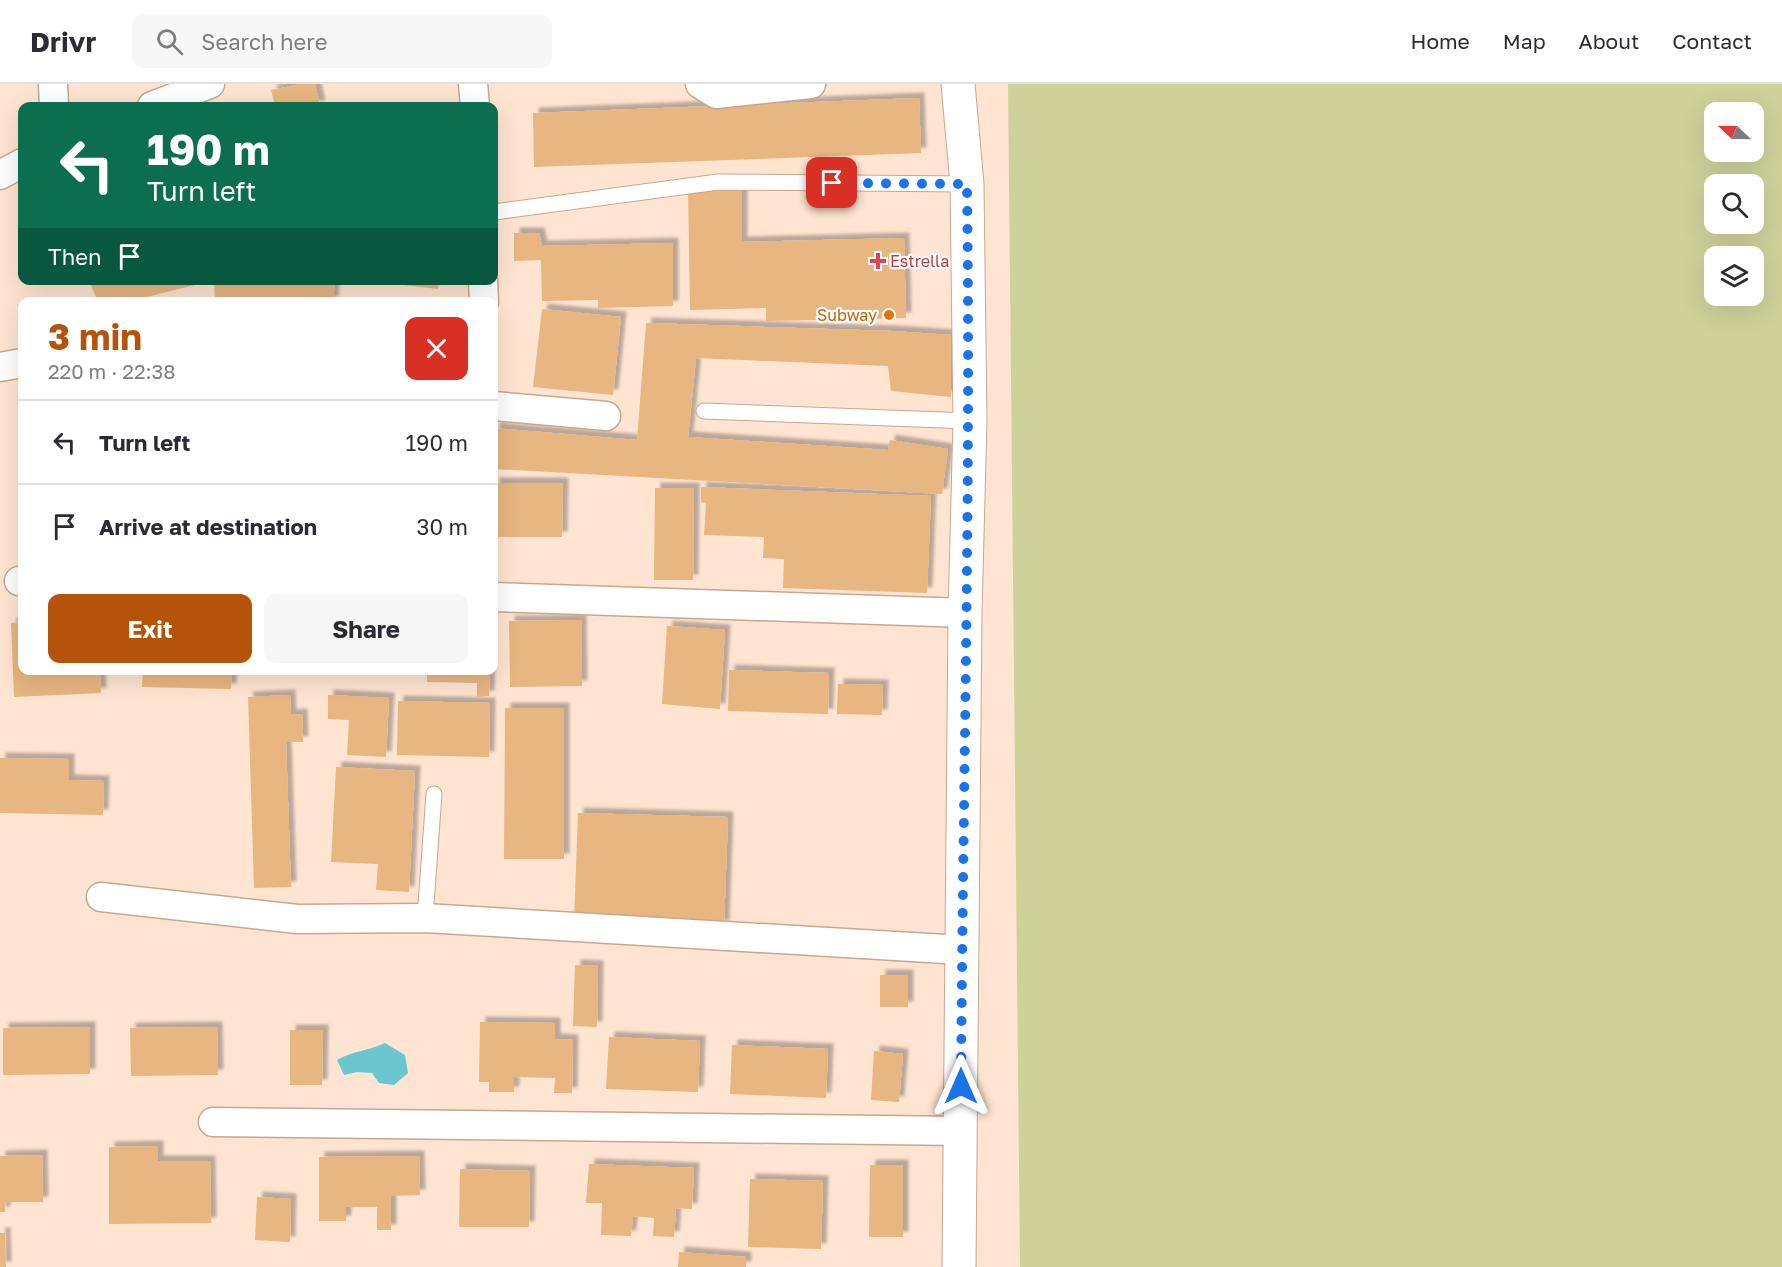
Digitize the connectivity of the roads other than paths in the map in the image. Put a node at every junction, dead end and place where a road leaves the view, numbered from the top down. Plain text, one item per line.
1 (53, 84) edge
2 (210, 84) edge
3 (473, 84) edge
4 (700, 84) edge
5 (811, 84) edge
6 (958, 84) edge
7 (54, 102) edge
8 (163, 102) edge
9 (474, 102) edge
10 (18, 166) edge
11 (0, 175) edge
12 (967, 184) junction
13 (498, 211) edge
14 (18, 364) edge
15 (0, 367) edge
16 (498, 406) edge
17 (704, 411) dead end
18 (606, 416) dead end
19 (970, 420) junction
20 (498, 597) edge
21 (965, 613) junction
22 (434, 794) dead end
23 (100, 897) dead end
24 (425, 918) junction
25 (962, 950) junction
26 (213, 1122) dead end
27 (961, 1131) junction
28 (959, 1267) edge

1 - 7 street
2 - 8 street
3 - 9 street
4 - 5 street
6 - 12 street
10 - 11 street
12 - 13 lane
12 - 19 street
14 - 15 street
16 - 18 street
17 - 19 lane
19 - 21 street
20 - 21 street
21 - 25 street
22 - 24 lane
23 - 24 street
24 - 25 street
25 - 27 street
26 - 27 street
27 - 28 street

